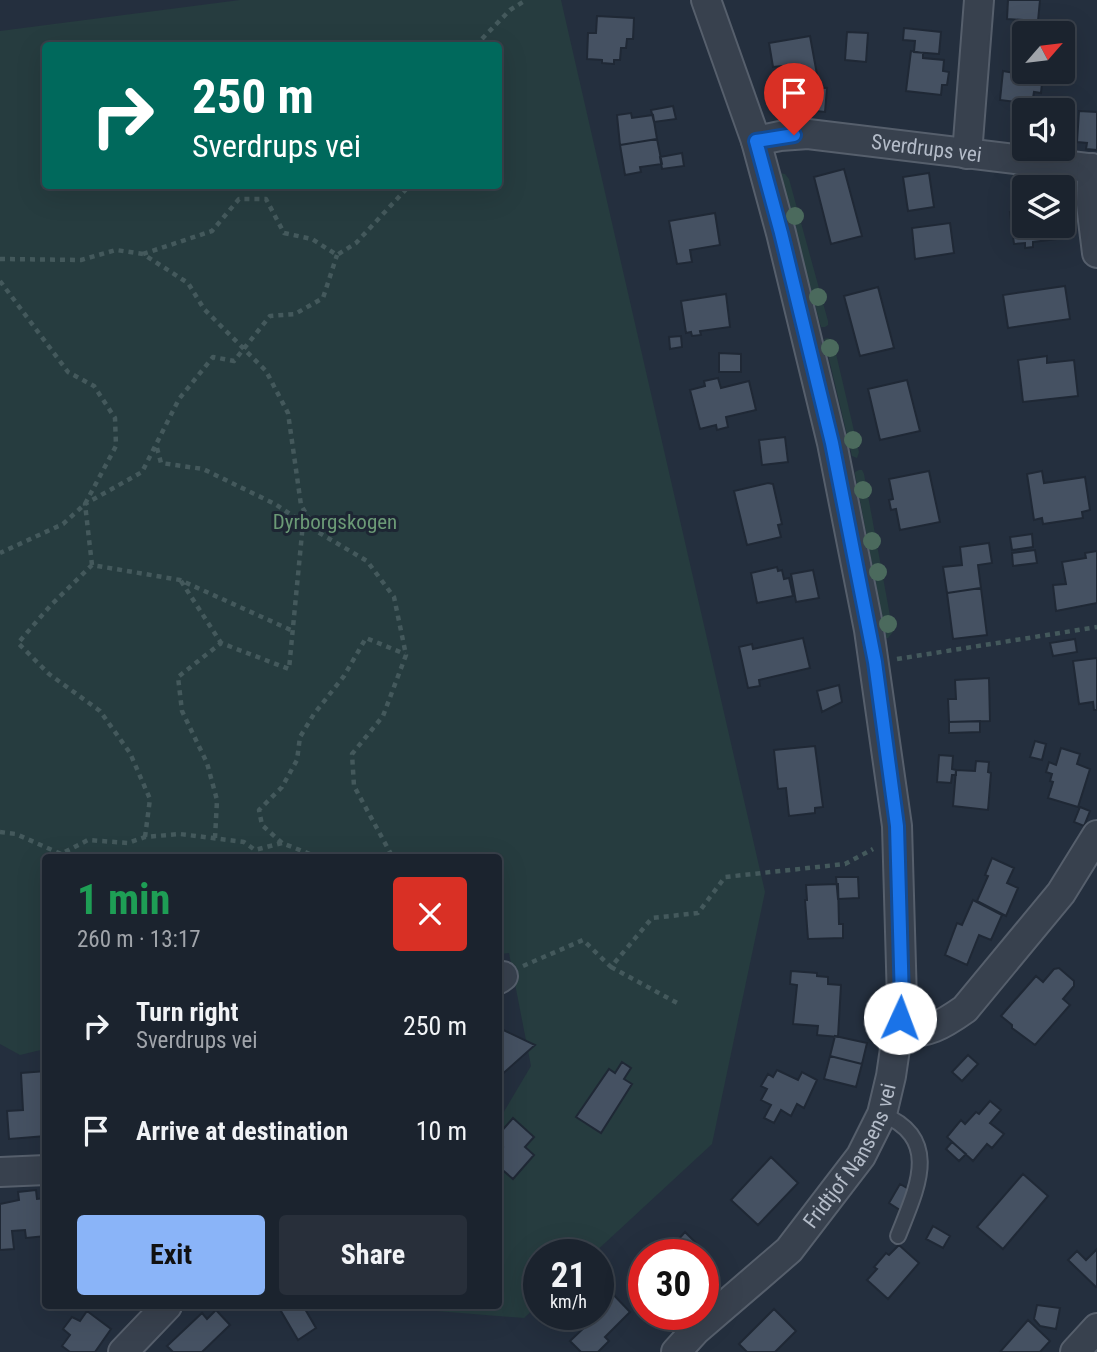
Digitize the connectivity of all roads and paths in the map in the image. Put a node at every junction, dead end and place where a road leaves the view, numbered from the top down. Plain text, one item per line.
1 (526, 0) edge
2 (706, 0) edge
3 (979, 0) edge
4 (479, 42) edge
5 (756, 141) junction
6 (967, 154) junction
7 (1095, 169) edge
8 (406, 189) edge
9 (1097, 253) edge
10 (144, 254) junction
11 (337, 255) junction
12 (0, 259) edge
13 (0, 281) edge
14 (243, 349) junction
15 (156, 447) junction
16 (85, 504) junction
17 (303, 523) junction
18 (316, 531) junction
19 (0, 553) edge
20 (92, 565) junction
21 (180, 580) junction
22 (1097, 627) edge
23 (292, 631) junction
24 (221, 643) junction
25 (406, 654) junction
26 (898, 659) dead end
27 (0, 832) edge
28 (1097, 835) edge
29 (897, 836) junction
30 (145, 837) junction
31 (215, 838) junction
32 (282, 843) junction
33 (310, 854) edge
34 (391, 854) edge
35 (611, 967) junction
36 (502, 977) edge
37 (679, 1004) dead end
38 (898, 1034) junction
39 (882, 1114) junction
40 (42, 1170) edge
41 (0, 1172) edge
42 (898, 1236) dead end
43 (164, 1309) edge
44 (1097, 1328) edge
45 (123, 1352) edge
46 (676, 1352) edge
47 (1075, 1352) edge

1 - 4 path
2 - 5 street, Fridtjof Nansens vei
3 - 6 street
5 - 6 street, Sverdrups vei
5 - 29 street, Fridtjof Nansens vei
6 - 7 street, Sverdrups vei
7 - 9 street
8 - 11 path
10 - 11 path
10 - 12 path
10 - 14 path
11 - 14 path
13 - 16 path
14 - 15 path
14 - 18 path
15 - 16 path
15 - 17 path
16 - 19 path
16 - 20 path
17 - 18 path
17 - 23 path
18 - 25 path
20 - 21 path
20 - 30 path
21 - 23 path
21 - 24 path
22 - 26 path
23 - 24 path
24 - 31 path
25 - 32 path
25 - 34 path
27 - 30 path
28 - 38 street
29 - 35 path
29 - 38 street, Fridtjof Nansens vei
30 - 31 path
31 - 32 path
32 - 33 path
35 - 36 path
35 - 37 path
38 - 39 street, Fridtjof Nansens vei
39 - 42 lane
39 - 46 street, Fridtjof Nansens vei
40 - 41 street
43 - 45 street
44 - 47 street

